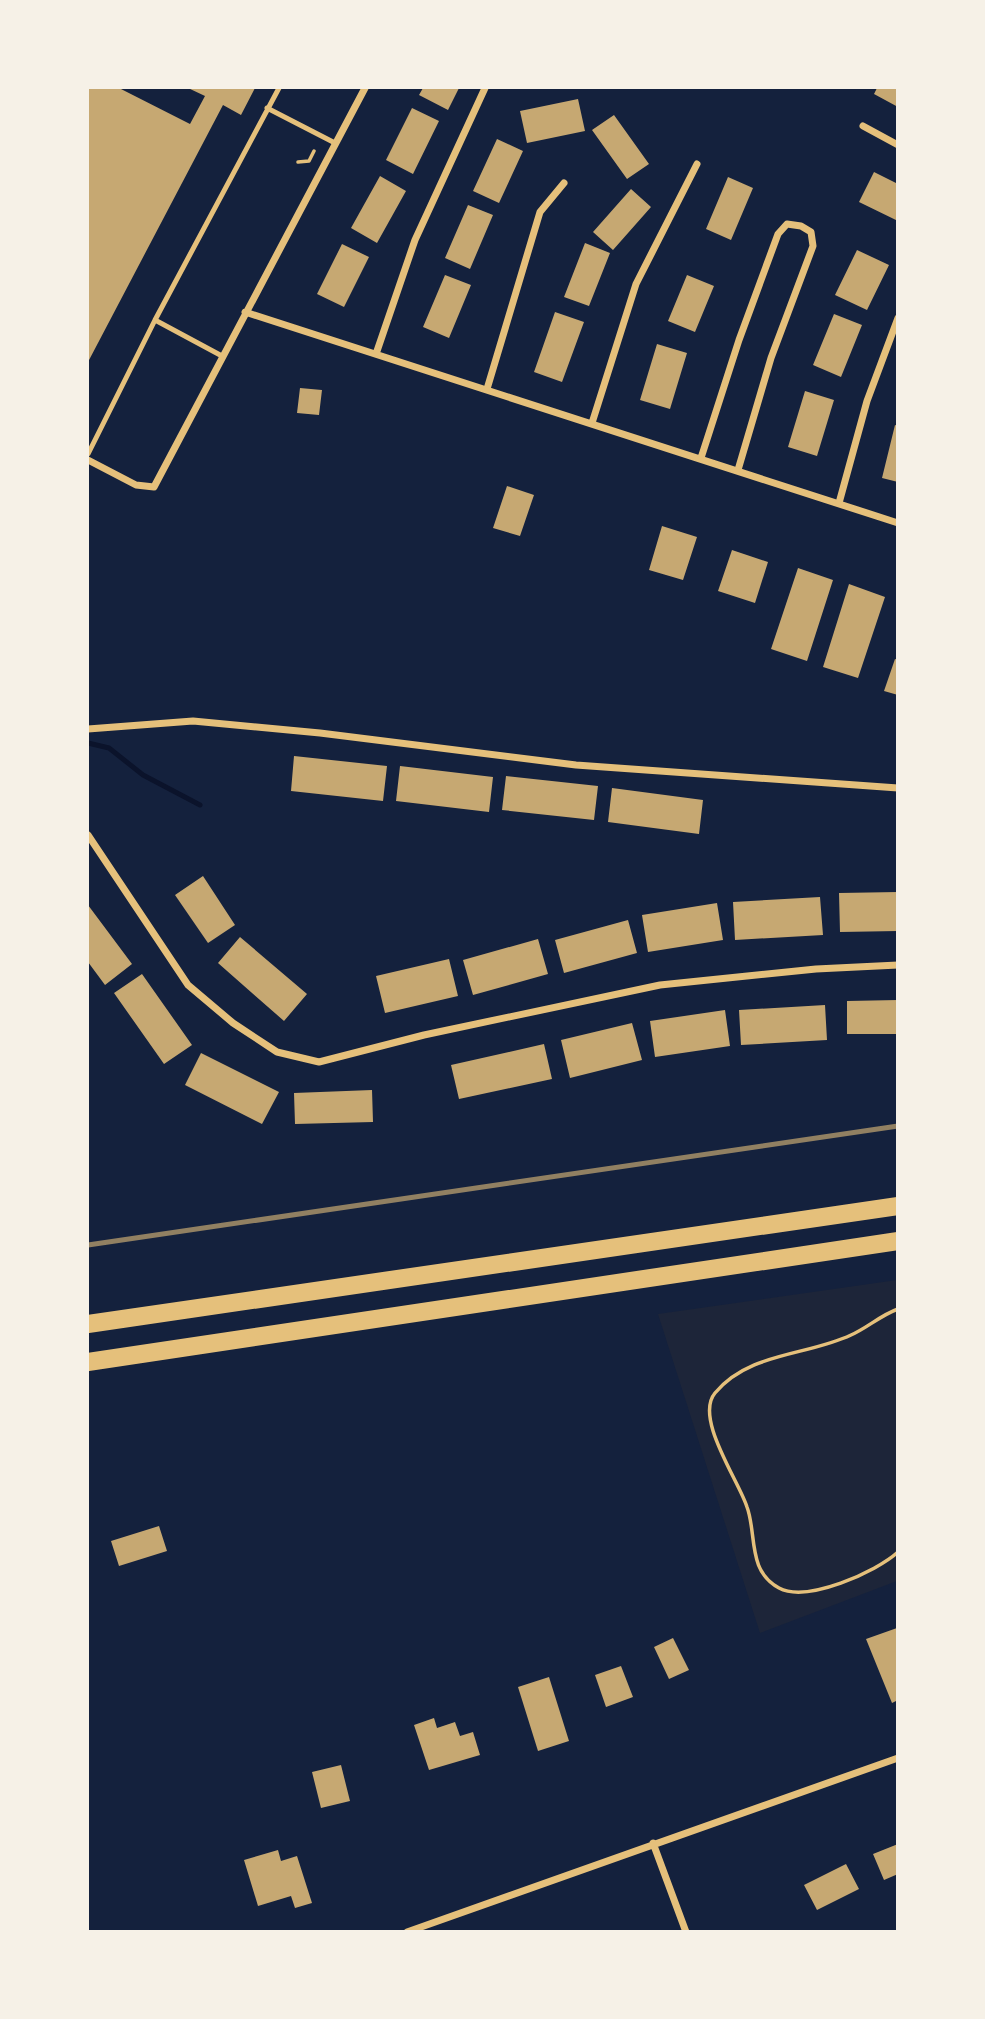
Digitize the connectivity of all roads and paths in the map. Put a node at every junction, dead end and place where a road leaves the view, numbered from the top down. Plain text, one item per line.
1 (278, 88) edge
2 (365, 88) edge
3 (485, 88) edge
4 (267, 108) junction
5 (863, 126) dead end
6 (335, 143) junction
7 (898, 145) edge
8 (314, 151) dead end
9 (298, 162) dead end
10 (697, 164) dead end
11 (564, 183) dead end
12 (245, 312) junction
13 (898, 318) edge
14 (155, 320) junction
15 (376, 354) junction
16 (222, 356) junction
17 (487, 389) junction
18 (592, 423) junction
19 (88, 454) edge
20 (701, 458) junction
21 (88, 460) edge
22 (738, 470) junction
23 (839, 503) junction
24 (898, 523) edge
25 (89, 727) edge
26 (898, 788) edge
27 (88, 835) edge
28 (898, 965) edge
29 (898, 1206) edge
30 (898, 1241) edge
31 (898, 1309) edge
32 (88, 1324) edge
33 (88, 1362) edge
34 (898, 1552) edge
35 (898, 1758) edge
36 (653, 1843) junction
37 (407, 1931) edge
38 (686, 1931) edge

1 - 4 lane
2 - 6 street
3 - 15 street
4 - 6 lane
4 - 14 lane
5 - 7 street
6 - 12 street
8 - 9 path
10 - 18 street
11 - 17 street
12 - 15 street
12 - 16 street
13 - 23 street
14 - 16 lane
14 - 19 lane
15 - 17 street
16 - 21 street
17 - 18 street
18 - 20 street
20 - 22 street
20 - 22 street
22 - 23 street
23 - 24 street
25 - 26 street
27 - 28 street
29 - 32 main road
30 - 33 main road
31 - 34 path
35 - 36 street
36 - 37 street
36 - 38 street

